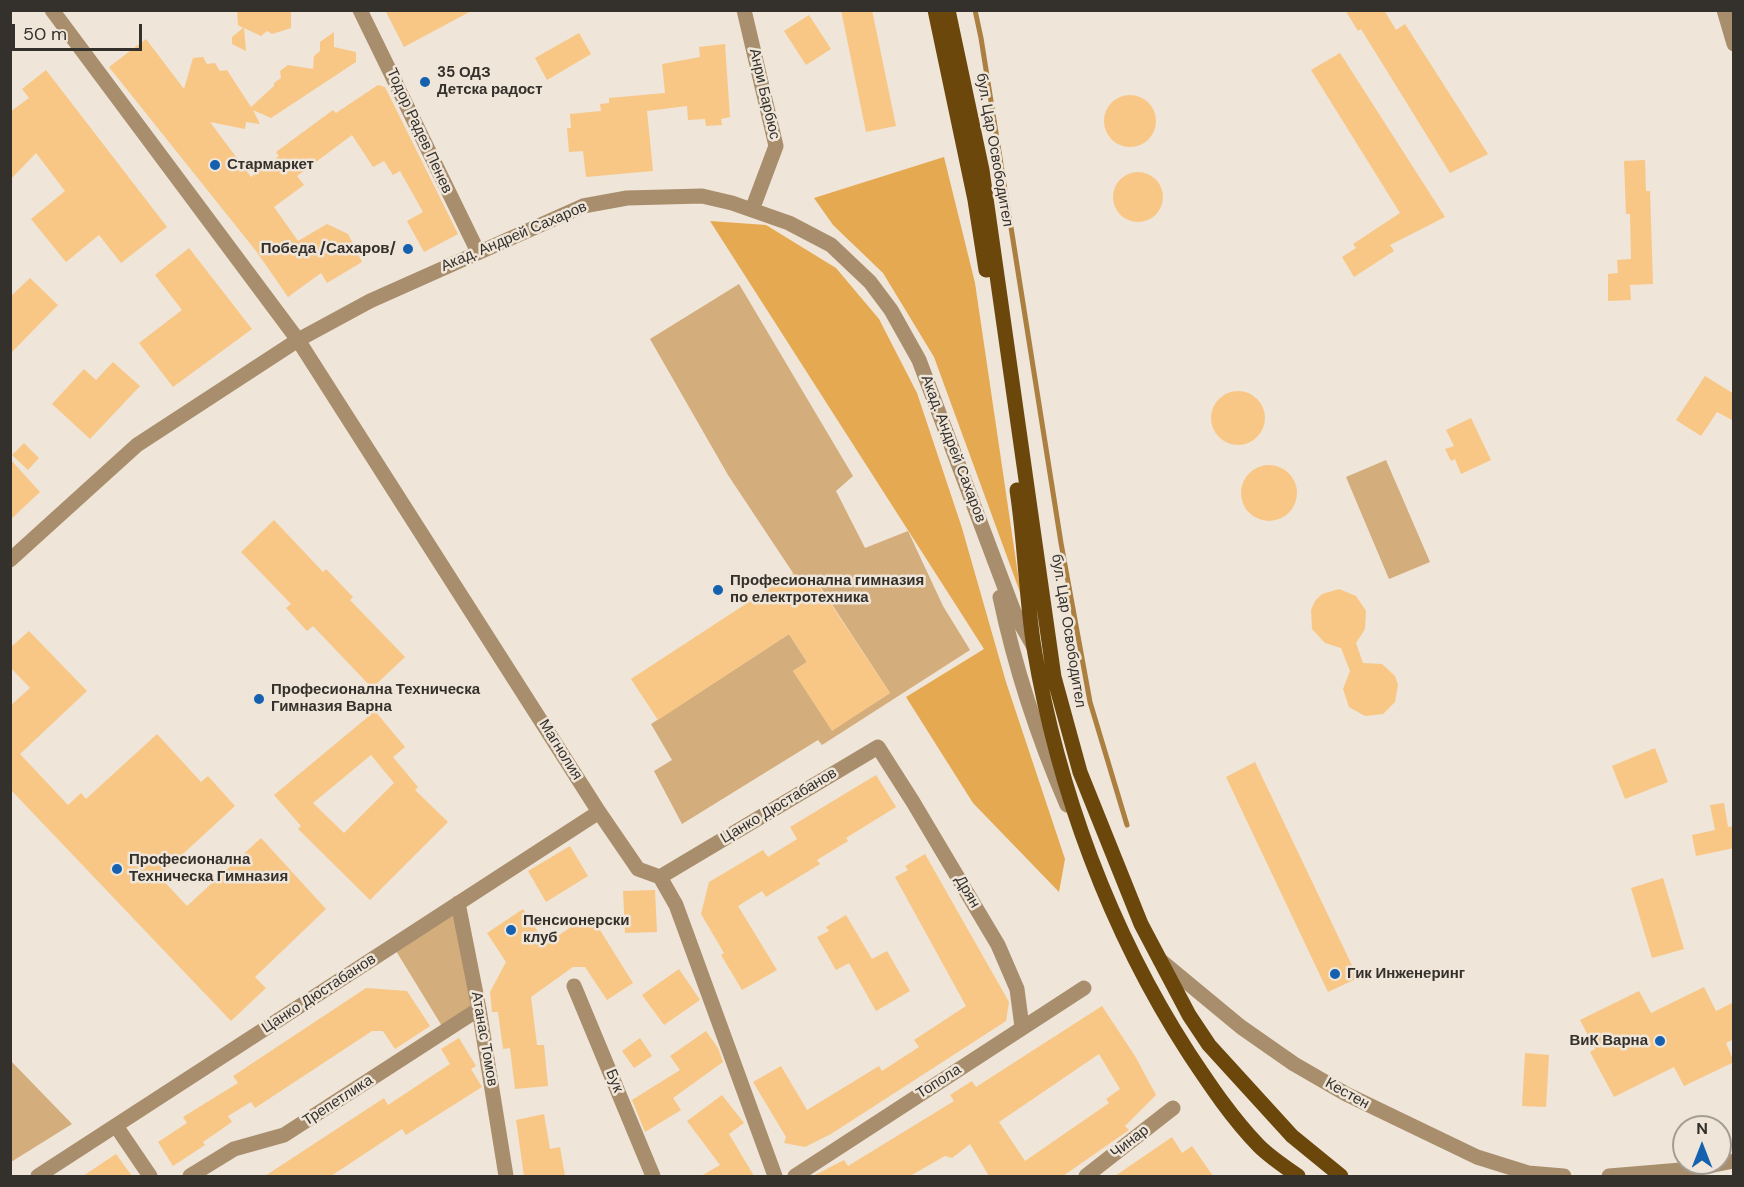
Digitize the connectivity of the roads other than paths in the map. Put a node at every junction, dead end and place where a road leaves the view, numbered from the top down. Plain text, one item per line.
1 (52, 10) edge
2 (360, 10) edge
3 (744, 10) edge
4 (935, 10) edge
5 (948, 10) edge
6 (1724, 10) edge
7 (1734, 44) edge
8 (752, 210) junction
9 (478, 252) junction
10 (298, 340) junction
11 (987, 541) junction
12 (10, 560) edge
13 (1034, 647) junction
14 (1054, 677) junction
15 (891, 765) joint
16 (599, 812) junction
17 (1082, 838) junction
18 (660, 877) junction
19 (458, 903) junction
20 (1157, 957) junction
21 (574, 986) dead end
22 (1084, 988) dead end
23 (479, 1009) junction
24 (1022, 1027) junction
25 (1173, 1108) dead end
26 (116, 1126) junction
27 (1734, 1161) edge
28 (38, 1176) edge
29 (150, 1176) edge
30 (190, 1176) edge
31 (506, 1176) edge
32 (653, 1176) edge
33 (775, 1176) edge
34 (795, 1176) edge
35 (1086, 1176) edge
36 (1298, 1176) edge
37 (1341, 1176) edge
38 (1564, 1176) edge
39 (1609, 1176) edge

1 - 10 street, Магнолия
2 - 9 street, Тодор Радев Пенев
3 - 8 street, Анри Барбюс
4 - 13 main road, бул. Цар Освободител
5 - 14 main road, бул. Цар Освободител
6 - 7 street
8 - 9 street, Акад. Андрей Сахаров
8 - 11 street, Акад. Андрей Сахаров
9 - 10 street, Акад. Андрей Сахаров
10 - 12 street, Акад. Андрей Сахаров
10 - 16 street, Магнолия
11 - 13 street
11 - 17 street
13 - 14 street
13 - 17 main road, бул. Цар Освободител
14 - 20 main road, бул. Цар Освободител
15 - 18 street, Цанко Дюстабанов
15 - 24 street, Дрян
16 - 18 street, Магнолия
16 - 19 street, Цанко Дюстабанов
17 - 36 main road, бул. Цар Освободител
18 - 33 street
19 - 23 street, Атанас Томов
19 - 26 street, Цанко Дюстабанов
20 - 37 main road, бул. Цар Освободител
20 - 38 street, Кестен
21 - 32 street, Бук
22 - 24 street, Топола
23 - 30 street, Трепетлика
23 - 31 street, Атанас Томов
24 - 34 street, Топола
25 - 35 street, Чинар
26 - 28 street, Цанко Дюстабанов
26 - 29 street
27 - 39 street

